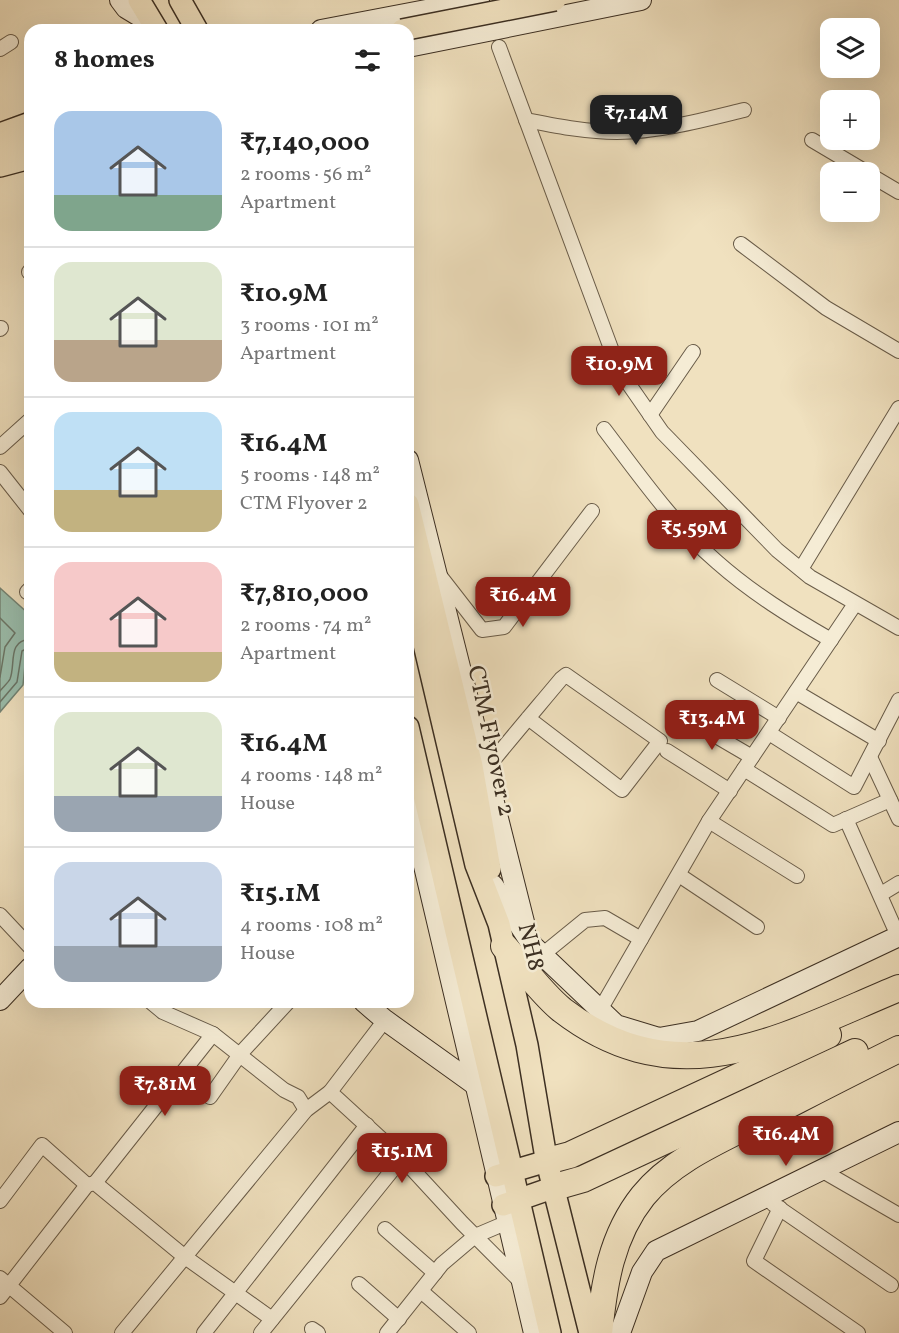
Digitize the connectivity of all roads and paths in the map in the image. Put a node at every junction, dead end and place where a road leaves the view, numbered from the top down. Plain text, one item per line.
1 (120, 0) edge
2 (139, 0) edge
3 (555, 0) edge
4 (641, 0) edge
5 (471, 1) edge
6 (183, 3) edge
7 (151, 24) edge
8 (154, 24) edge
9 (194, 24) edge
10 (352, 24) edge
11 (414, 28) edge
12 (495, 35) junction
13 (414, 46) edge
14 (744, 110) dead end
15 (24, 116) edge
16 (526, 120) junction
17 (0, 124) edge
18 (24, 125) edge
19 (0, 134) edge
20 (812, 140) dead end
21 (24, 143) edge
22 (0, 150) edge
23 (24, 160) edge
24 (848, 162) edge
25 (0, 166) edge
26 (880, 181) edge
27 (899, 192) edge
28 (741, 244) dead end
29 (899, 351) edge
30 (693, 352) dead end
31 (899, 408) edge
32 (650, 415) junction
33 (24, 425) edge
34 (604, 429) dead end
35 (0, 447) edge
36 (0, 472) edge
37 (414, 484) edge
38 (24, 502) edge
39 (592, 511) dead end
40 (414, 529) edge
41 (801, 569) junction
42 (436, 572) junction
43 (414, 602) edge
44 (855, 604) junction
45 (899, 628) edge
46 (831, 640) junction
47 (717, 680) dead end
48 (796, 692) junction
49 (899, 700) edge
50 (528, 718) junction
51 (687, 718) dead end
52 (778, 718) junction
53 (769, 733) junction
54 (879, 741) junction
55 (667, 751) dead end
56 (414, 755) edge
57 (752, 757) junction
58 (870, 757) junction
59 (487, 768) junction
60 (744, 769) junction
61 (730, 791) junction
62 (890, 800) junction
63 (846, 819) junction
64 (899, 819) edge
65 (710, 821) junction
66 (414, 823) edge
67 (679, 875) junction
68 (796, 876) dead end
69 (899, 883) edge
70 (493, 885) junction
71 (881, 894) junction
72 (0, 915) edge
73 (757, 927) dead end
74 (510, 936) junction
75 (899, 936) edge
76 (641, 939) junction
77 (24, 941) edge
78 (542, 955) junction
79 (24, 974) edge
80 (899, 988) edge
81 (0, 1000) edge
82 (899, 1002) edge
83 (158, 1008) edge
84 (282, 1008) edge
85 (371, 1008) edge
86 (600, 1010) junction
87 (385, 1020) junction
88 (899, 1032) edge
89 (213, 1034) junction
90 (899, 1048) edge
91 (241, 1053) junction
92 (477, 1086) junction
93 (330, 1092) junction
94 (210, 1097) dead end
95 (306, 1110) junction
96 (367, 1125) junction
97 (896, 1138) edge
98 (402, 1158) junction
99 (547, 1161) junction
100 (821, 1170) junction
101 (503, 1174) junction
102 (91, 1184) junction
103 (555, 1187) junction
104 (0, 1201) edge
105 (772, 1203) junction
106 (509, 1209) junction
107 (899, 1215) edge
108 (385, 1228) dead end
109 (475, 1236) junction
110 (185, 1257) junction
111 (435, 1273) junction
112 (5, 1282) edge
113 (522, 1282) junction
114 (359, 1284) dead end
115 (891, 1285) dead end
116 (237, 1292) junction
117 (421, 1292) junction
118 (0, 1297) edge
119 (272, 1319) junction
120 (399, 1319) junction
121 (600, 1329) edge
122 (64, 1333) edge
123 (122, 1333) edge
124 (204, 1333) edge
125 (261, 1333) edge
126 (387, 1333) edge
127 (470, 1333) edge
128 (534, 1333) edge
129 (550, 1333) edge
130 (620, 1333) edge
131 (858, 1333) edge

1 - 7 street
2 - 8 main road
3 - 11 main road, bridge
4 - 12 street
5 - 10 street
5 - 12 street
6 - 9 main road
12 - 13 street
12 - 16 street
14 - 16 street
15 - 17 main road
16 - 32 street
18 - 19 main road
20 - 24 street
21 - 22 main road
23 - 25 main road
26 - 27 street
28 - 29 street
30 - 32 street
31 - 41 street
32 - 41 street
33 - 35 street
34 - 46 street
36 - 38 street
37 - 42 street
39 - 42 street
40 - 70 main road, CTM Flyover 2
41 - 44 street
42 - 59 street
43 - 74 main road, NH8
44 - 45 street
44 - 46 street
46 - 48 street
47 - 52 street
48 - 52 street
48 - 54 street
49 - 54 street
50 - 50 street
50 - 59 street
51 - 57 street
52 - 53 street
53 - 57 street
53 - 58 street
54 - 58 street
55 - 61 street
56 - 101 main road
57 - 60 street
58 - 62 street
59 - 74 street
60 - 61 street
60 - 63 street
61 - 65 street
62 - 63 street
62 - 64 street
63 - 71 street
65 - 67 street
65 - 68 street
66 - 92 street
67 - 73 street
67 - 76 street
69 - 71 street
70 - 74 main road, CTM Flyover 2
70 - 74 street
71 - 75 street
72 - 77 street
74 - 78 street
74 - 80 highway
74 - 99 main road, NH8
75 - 86 street
76 - 78 street
76 - 86 street
78 - 86 street
79 - 81 street
82 - 99 highway
83 - 89 street
84 - 91 street
85 - 87 street
87 - 92 street
87 - 93 street
88 - 103 highway
89 - 91 street
89 - 102 street
90 - 121 highway
91 - 94 street
91 - 95 street
92 - 101 street
93 - 95 street
93 - 96 street
95 - 110 street
96 - 98 street
96 - 116 street
97 - 100 street
98 - 109 street
98 - 119 street
99 - 101 main road
99 - 103 main road, NH8
100 - 105 street
100 - 107 street
101 - 106 main road
102 - 104 street
102 - 110 street
102 - 112 street
103 - 106 main road
103 - 121 main road, NH8
105 - 115 street
105 - 130 street
105 - 131 street
106 - 109 street
106 - 113 street
106 - 129 main road
108 - 111 street
109 - 111 street
109 - 113 street
110 - 116 street
110 - 123 street
111 - 117 street
112 - 118 street
112 - 122 street
113 - 128 street
114 - 120 street
116 - 119 street
116 - 124 street
117 - 120 street
117 - 127 street
119 - 125 street
120 - 126 street

